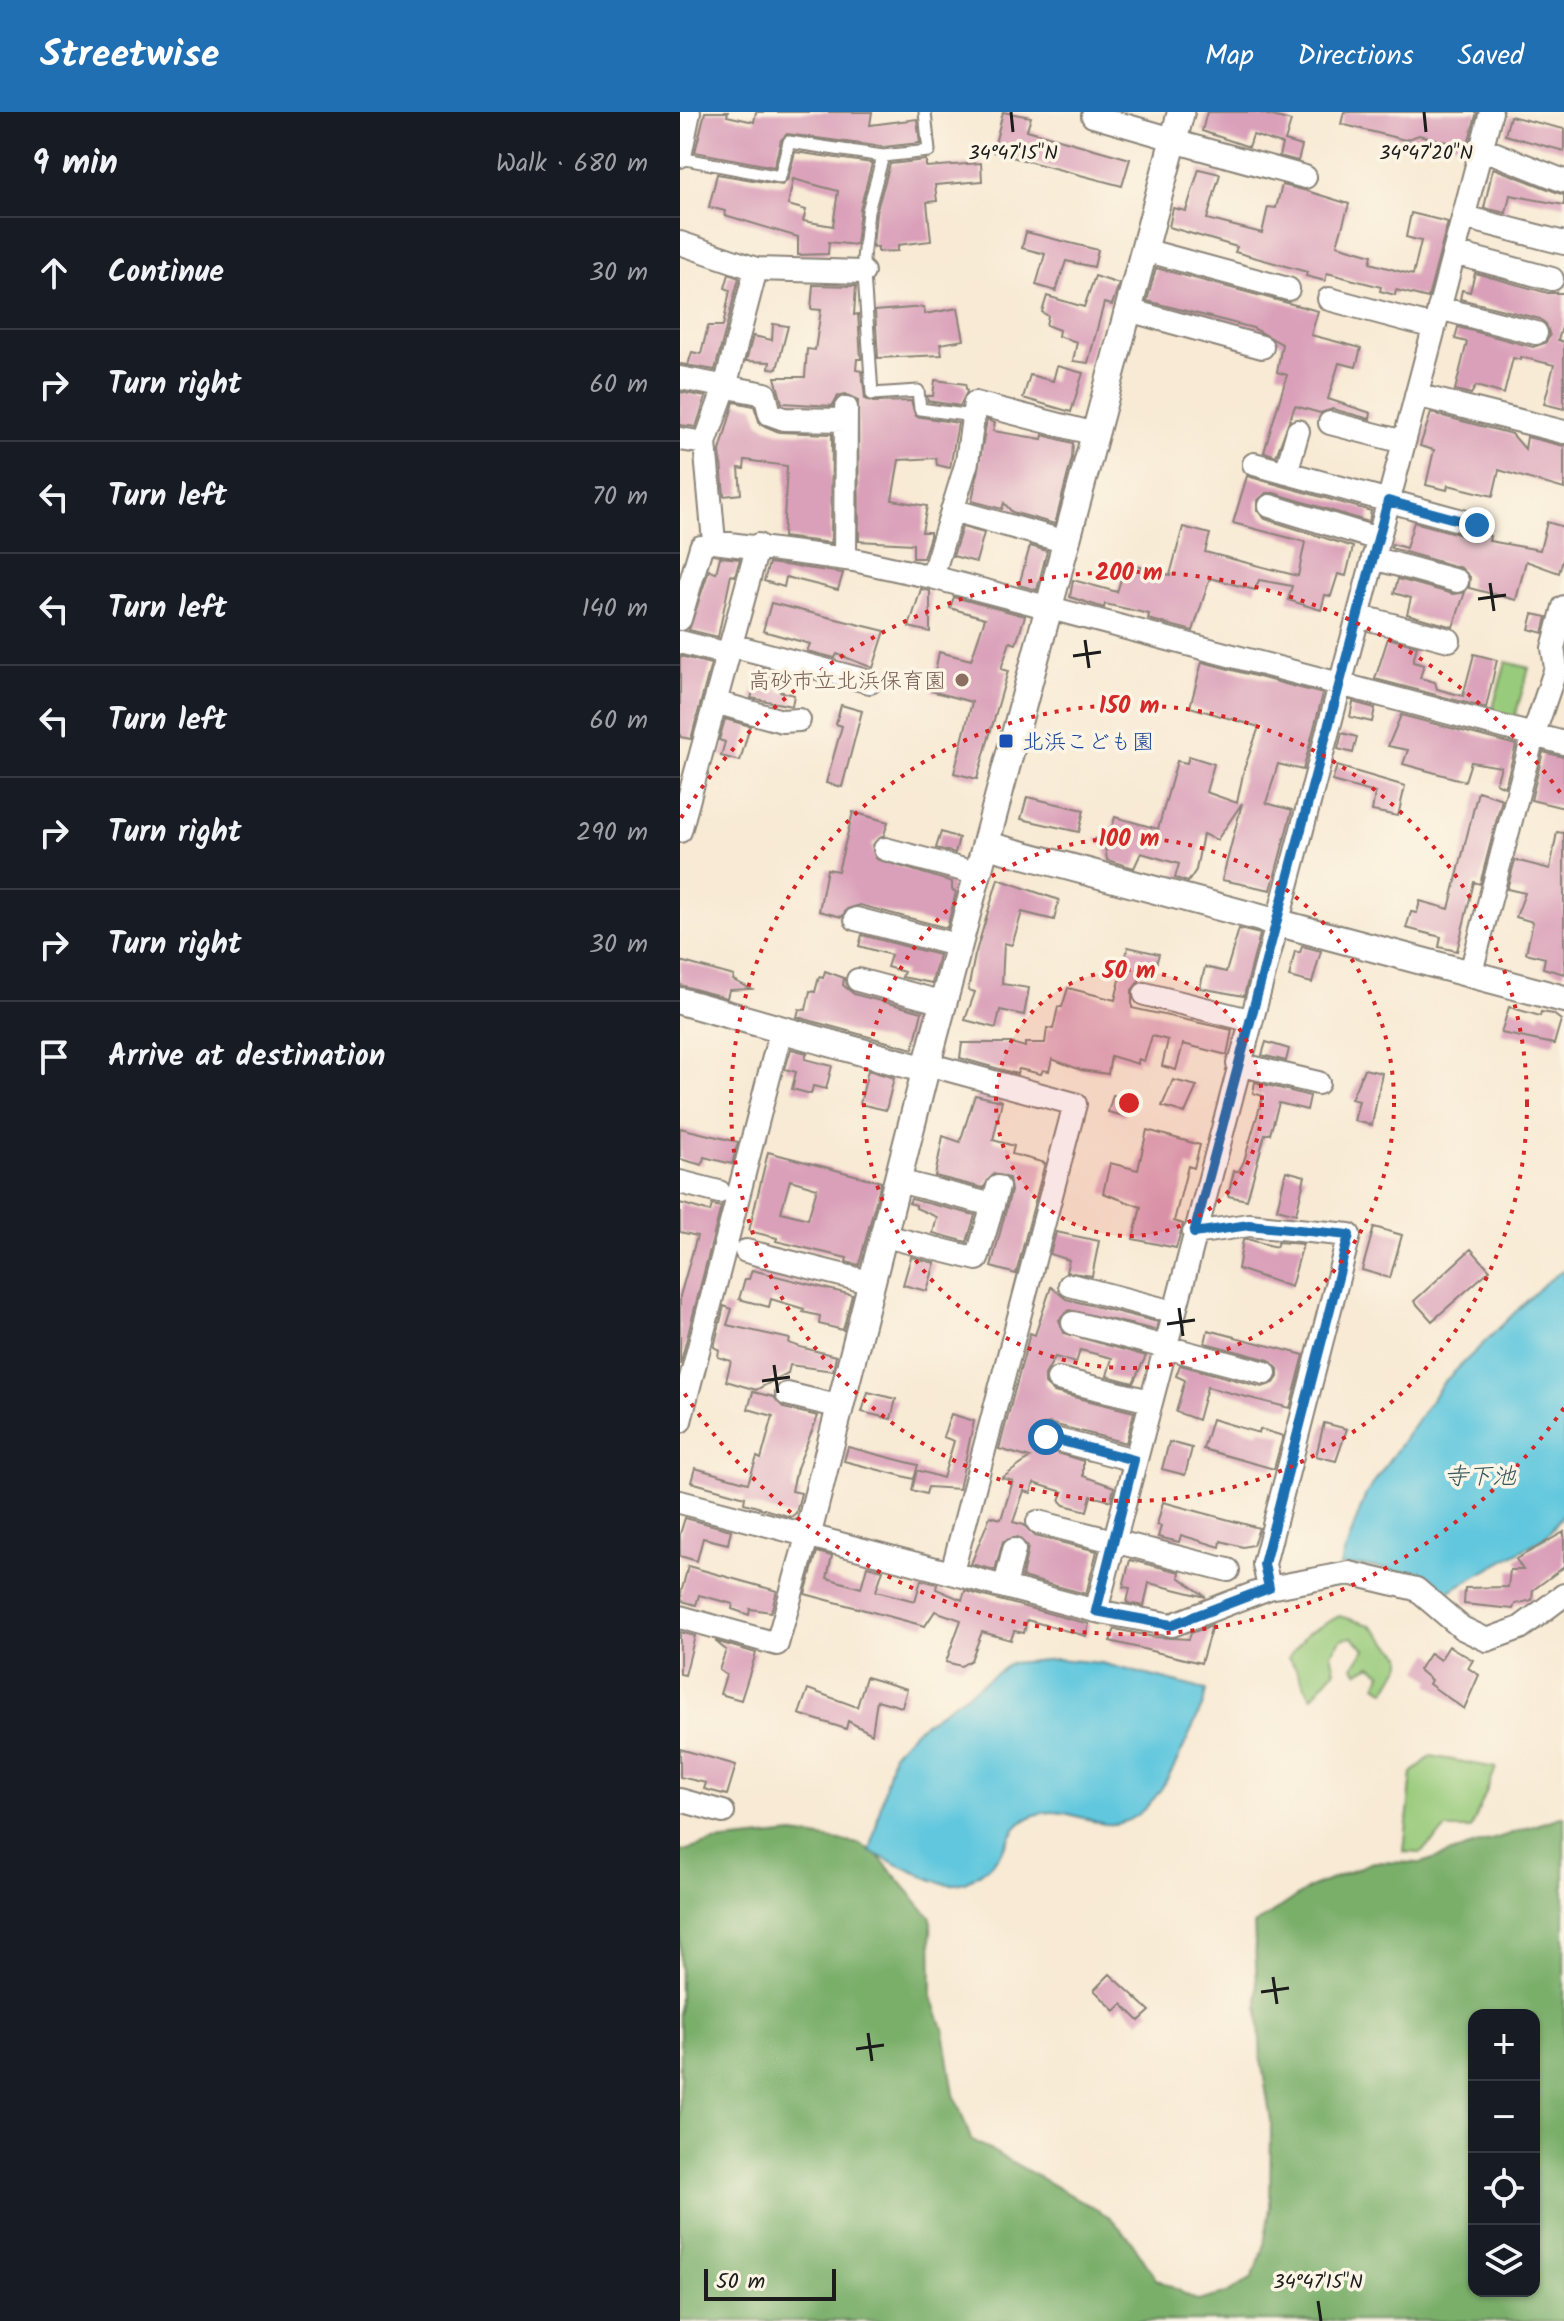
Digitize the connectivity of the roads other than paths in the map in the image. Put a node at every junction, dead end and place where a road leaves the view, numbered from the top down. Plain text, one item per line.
1 (689, 112) edge
2 (925, 112) edge
3 (1181, 112) edge
4 (1491, 112) edge
5 (1093, 116) dead end
6 (1173, 140) junction
7 (681, 148) edge
8 (1481, 148) junction
9 (883, 156) junction
10 (1305, 177) dead end
11 (1564, 181) edge
12 (1464, 217) junction
13 (680, 243) edge
14 (1564, 243) edge
15 (1144, 250) junction
16 (1454, 253) junction
17 (756, 269) junction
18 (863, 272) junction
19 (1552, 279) dead end
20 (1288, 289) dead end
21 (1329, 299) dead end
22 (1128, 310) junction
23 (1437, 318) junction
24 (1536, 333) dead end
25 (1262, 347) dead end
26 (680, 378) edge
27 (725, 387) junction
28 (1416, 395) junction
29 (973, 416) junction
30 (1330, 423) dead end
31 (1298, 431) dead end
32 (1564, 432) edge
33 (1095, 434) junction
34 (680, 439) edge
35 (1404, 442) junction
36 (705, 443) junction
37 (1254, 464) dead end
38 (1286, 473) junction
39 (1388, 501) junction
40 (1270, 506) dead end
41 (952, 510) junction
42 (1477, 525) dead end
43 (1067, 542) junction
44 (758, 545) junction
45 (698, 546) edge
46 (1376, 548) junction
47 (845, 559) junction
48 (932, 577) junction
49 (1457, 581) dead end
50 (1564, 607) edge
51 (1049, 608) junction
52 (1358, 616) junction
53 (680, 619) edge
54 (1449, 640) dead end
55 (680, 642) edge
56 (729, 650) junction
57 (870, 682) dead end
58 (1340, 684) junction
59 (715, 702) junction
60 (799, 720) dead end
61 (1533, 736) junction
62 (1564, 743) edge
63 (690, 758) edge
64 (681, 820) edge
65 (987, 845) junction
66 (885, 849) dead end
67 (979, 874) junction
68 (856, 919) dead end
69 (1275, 923) junction
70 (960, 946) junction
71 (1471, 972) junction
72 (871, 978) dead end
73 (1145, 995) dead end
74 (1564, 999) edge
75 (680, 1001) edge
76 (944, 1003) junction
77 (1249, 1020) junction
78 (781, 1030) junction
79 (1238, 1064) junction
80 (927, 1067) junction
81 (1318, 1083) dead end
82 (898, 1181) junction
83 (1194, 1233) junction
84 (885, 1236) junction
85 (746, 1251) dead end
86 (873, 1283) junction
87 (1070, 1285) dead end
88 (1173, 1312) junction
89 (1073, 1323) dead end
90 (1164, 1347) junction
91 (1265, 1373) dead end
92 (1058, 1379) dead end
93 (787, 1394) dead end
94 (1150, 1401) junction
95 (841, 1407) junction
96 (680, 1421) edge
97 (1046, 1437) dead end
98 (1134, 1460) junction
99 (680, 1502) edge
100 (1038, 1522) dead end
101 (807, 1537) junction
102 (1114, 1541) junction
103 (1014, 1550) dead end
104 (1228, 1570) dead end
105 (952, 1572) junction
106 (1005, 1586) junction
107 (1269, 1588) junction
108 (1564, 1595) edge
109 (1096, 1611) junction
110 (680, 1617) edge
111 (680, 1800) edge
112 (723, 1812) dead end

1 - 7 street
2 - 9 lane
3 - 6 street
4 - 8 street
5 - 6 street
6 - 10 street
6 - 15 street
7 - 9 lane
8 - 11 street
8 - 12 street
9 - 18 lane
12 - 14 street
12 - 16 street
13 - 17 street
15 - 20 street
15 - 22 street
16 - 19 street
16 - 23 street
17 - 18 street
17 - 27 street
18 - 29 lane
21 - 23 street
22 - 25 street
22 - 33 street
23 - 24 street
23 - 28 street
26 - 27 street
27 - 36 street
27 - 47 street
28 - 32 street
28 - 35 street
29 - 33 street
29 - 41 street
30 - 35 street
31 - 38 street
33 - 43 street
34 - 36 street
35 - 39 street
36 - 45 street
37 - 38 street
38 - 39 street
39 - 42 street
39 - 46 street
40 - 46 street
41 - 43 street
41 - 48 street
43 - 51 street
44 - 45 street
44 - 47 street
44 - 56 street
45 - 53 street
46 - 49 street
46 - 52 street
47 - 48 street
48 - 51 street
50 - 61 street
51 - 58 street
51 - 65 street
52 - 54 street
52 - 58 street
55 - 56 street
56 - 57 street
56 - 59 street
58 - 61 street
58 - 69 street
59 - 60 street
59 - 63 street
61 - 62 street
61 - 71 street
63 - 64 street
65 - 67 street
65 - 69 street
66 - 67 street
67 - 70 street
68 - 70 street
69 - 71 street
69 - 77 street
70 - 76 street
71 - 74 street
72 - 76 street
73 - 77 street
75 - 78 street
76 - 80 street
77 - 79 street
78 - 80 street
78 - 96 street
79 - 81 street
79 - 83 street
80 - 82 street
80 - 105 street
82 - 84 street
82 - 84 street
83 - 88 street
83 - 107 street
84 - 86 street
85 - 86 street
86 - 95 street
87 - 88 street
88 - 90 street
89 - 90 street
90 - 91 street
90 - 94 street
92 - 94 street
93 - 95 street
94 - 98 street
95 - 101 street
97 - 98 street
98 - 102 street
99 - 101 street
100 - 102 street
101 - 105 street
101 - 110 street
102 - 104 street
102 - 109 street
103 - 106 street
105 - 106 street
106 - 109 street
107 - 108 street
107 - 109 street
111 - 112 street

